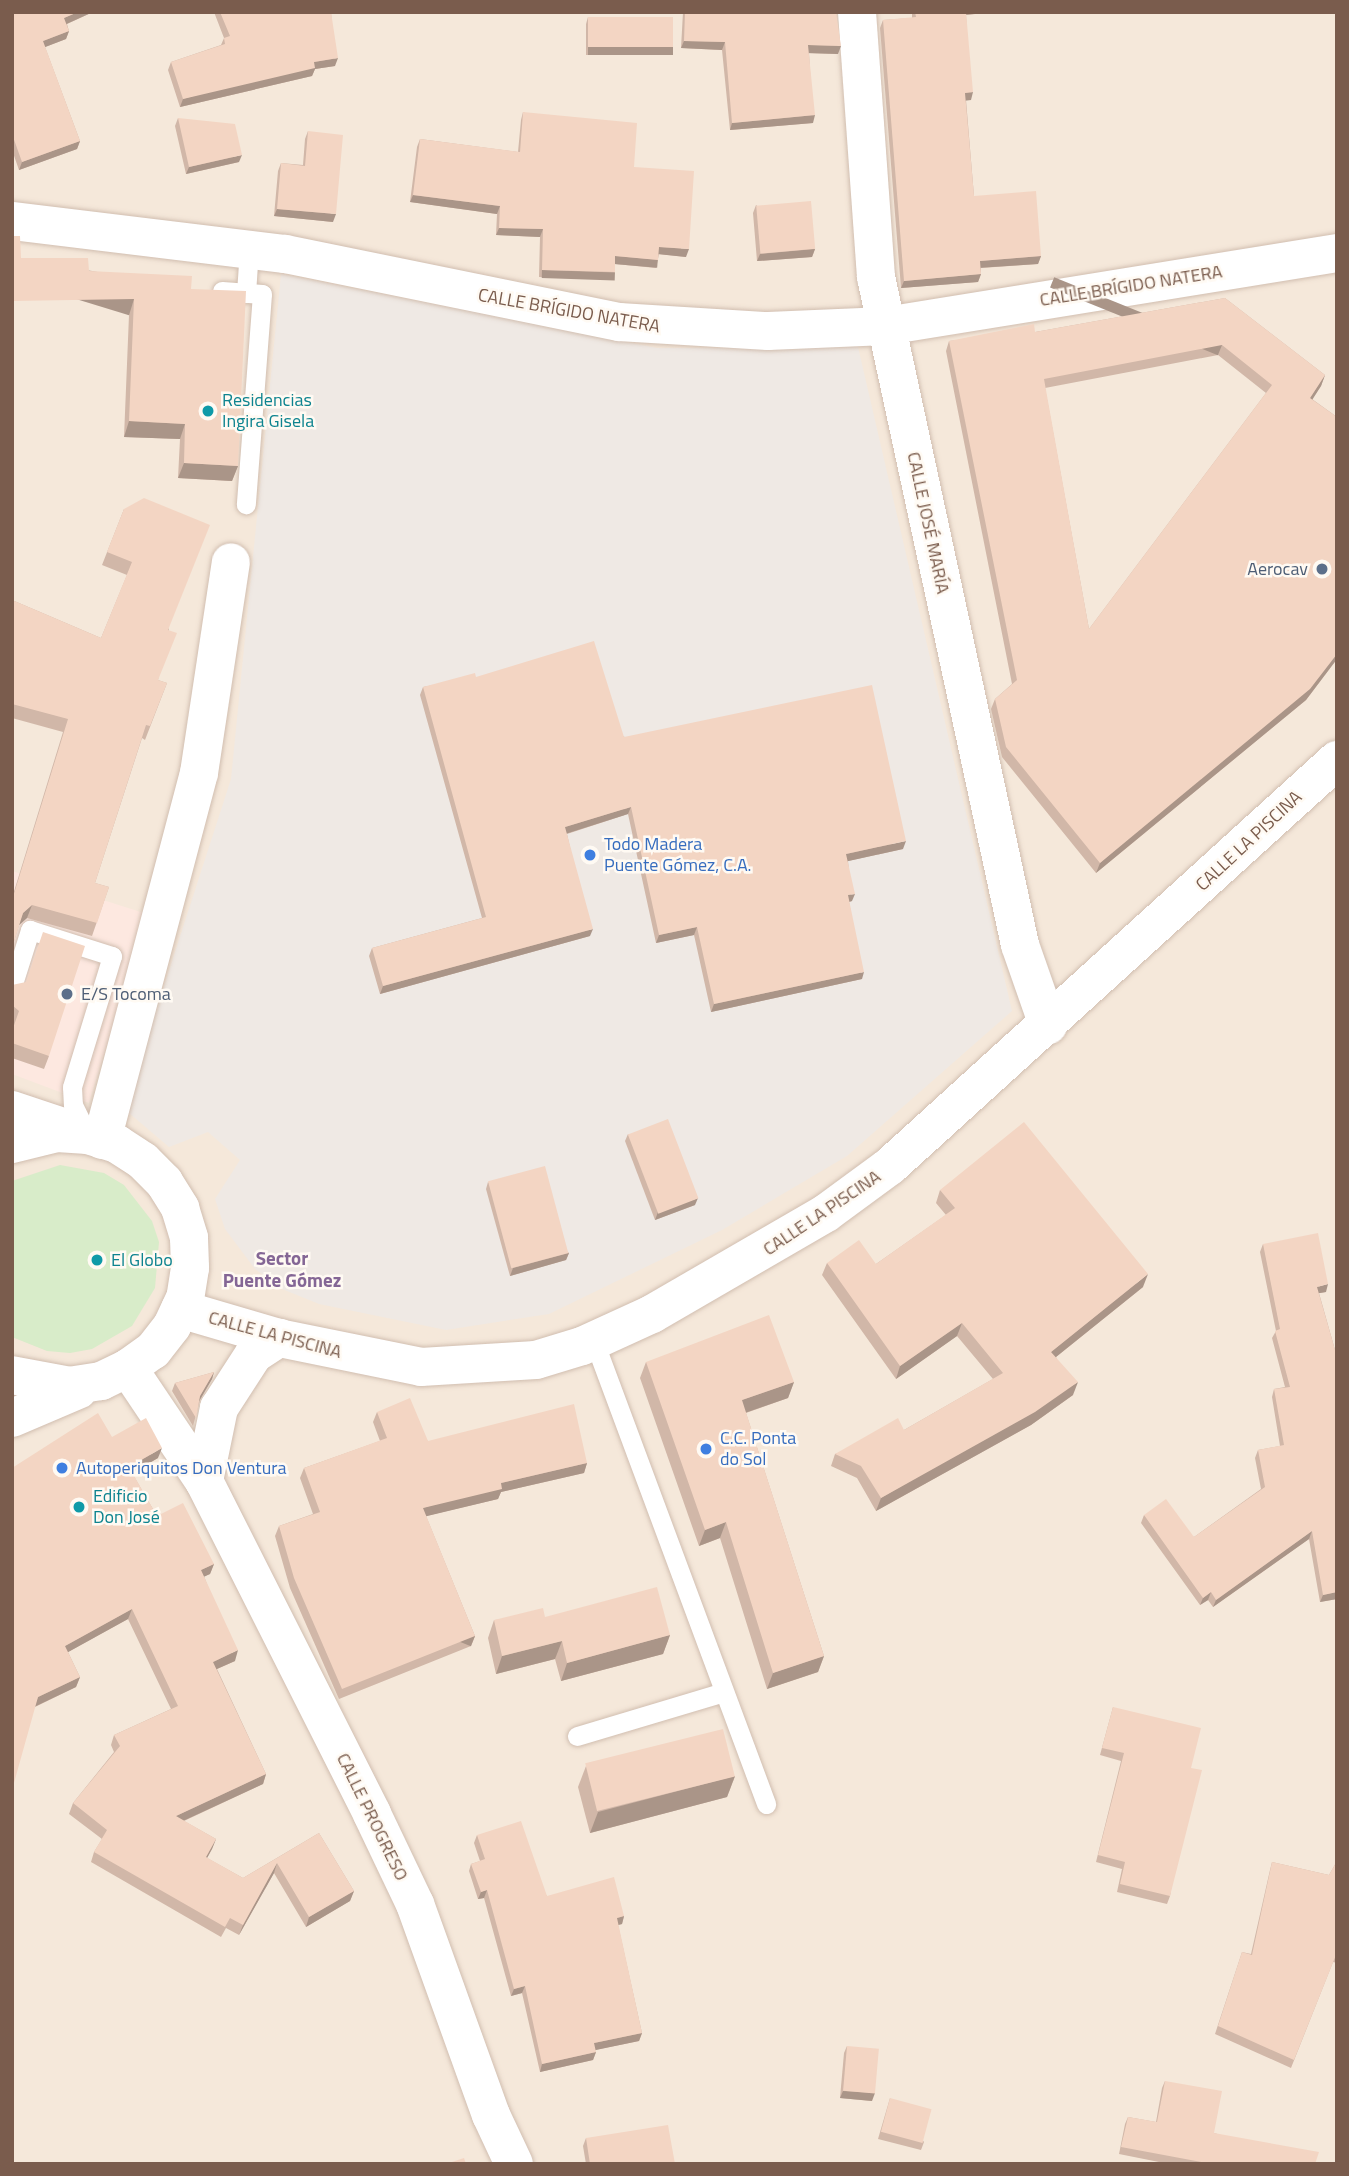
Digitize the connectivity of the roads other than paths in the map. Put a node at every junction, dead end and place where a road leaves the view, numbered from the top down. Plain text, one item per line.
1 (857, 12) edge
2 (12, 221) edge
3 (249, 249) junction
4 (1337, 253) edge
5 (214, 290) edge
6 (246, 293) junction
7 (886, 326) junction
8 (246, 503) dead end
9 (231, 562) dead end
10 (1337, 760) edge
11 (12, 987) edge
12 (1048, 1025) junction
13 (12, 1110) edge
14 (95, 1138) junction
15 (12, 1144) edge
16 (180, 1308) junction
17 (279, 1338) junction
18 (594, 1341) junction
19 (114, 1375) junction
20 (12, 1376) edge
21 (12, 1418) edge
22 (204, 1481) junction
23 (724, 1692) junction
24 (577, 1736) dead end
25 (766, 1804) dead end
26 (514, 2164) edge

1 - 7 street, CALLE JOSÉ MARÍA
2 - 3 street, CALLE BRÍGIDO NATERA
3 - 6 lane
3 - 7 street, CALLE BRÍGIDO NATERA
4 - 7 street, CALLE BRÍGIDO NATERA
5 - 6 lane
6 - 8 lane
7 - 12 street, CALLE JOSÉ MARÍA
9 - 14 street
10 - 12 street, CALLE LA PISCINA
11 - 14 lane
12 - 18 street, CALLE LA PISCINA
13 - 14 street
14 - 15 street
14 - 16 street
16 - 17 street, CALLE LA PISCINA
16 - 19 street
17 - 18 street, CALLE LA PISCINA
17 - 22 street
18 - 23 lane
19 - 20 street
19 - 21 street
19 - 22 street, CALLE PROGRESO
22 - 26 street, CALLE PROGRESO
23 - 24 lane
23 - 25 lane

